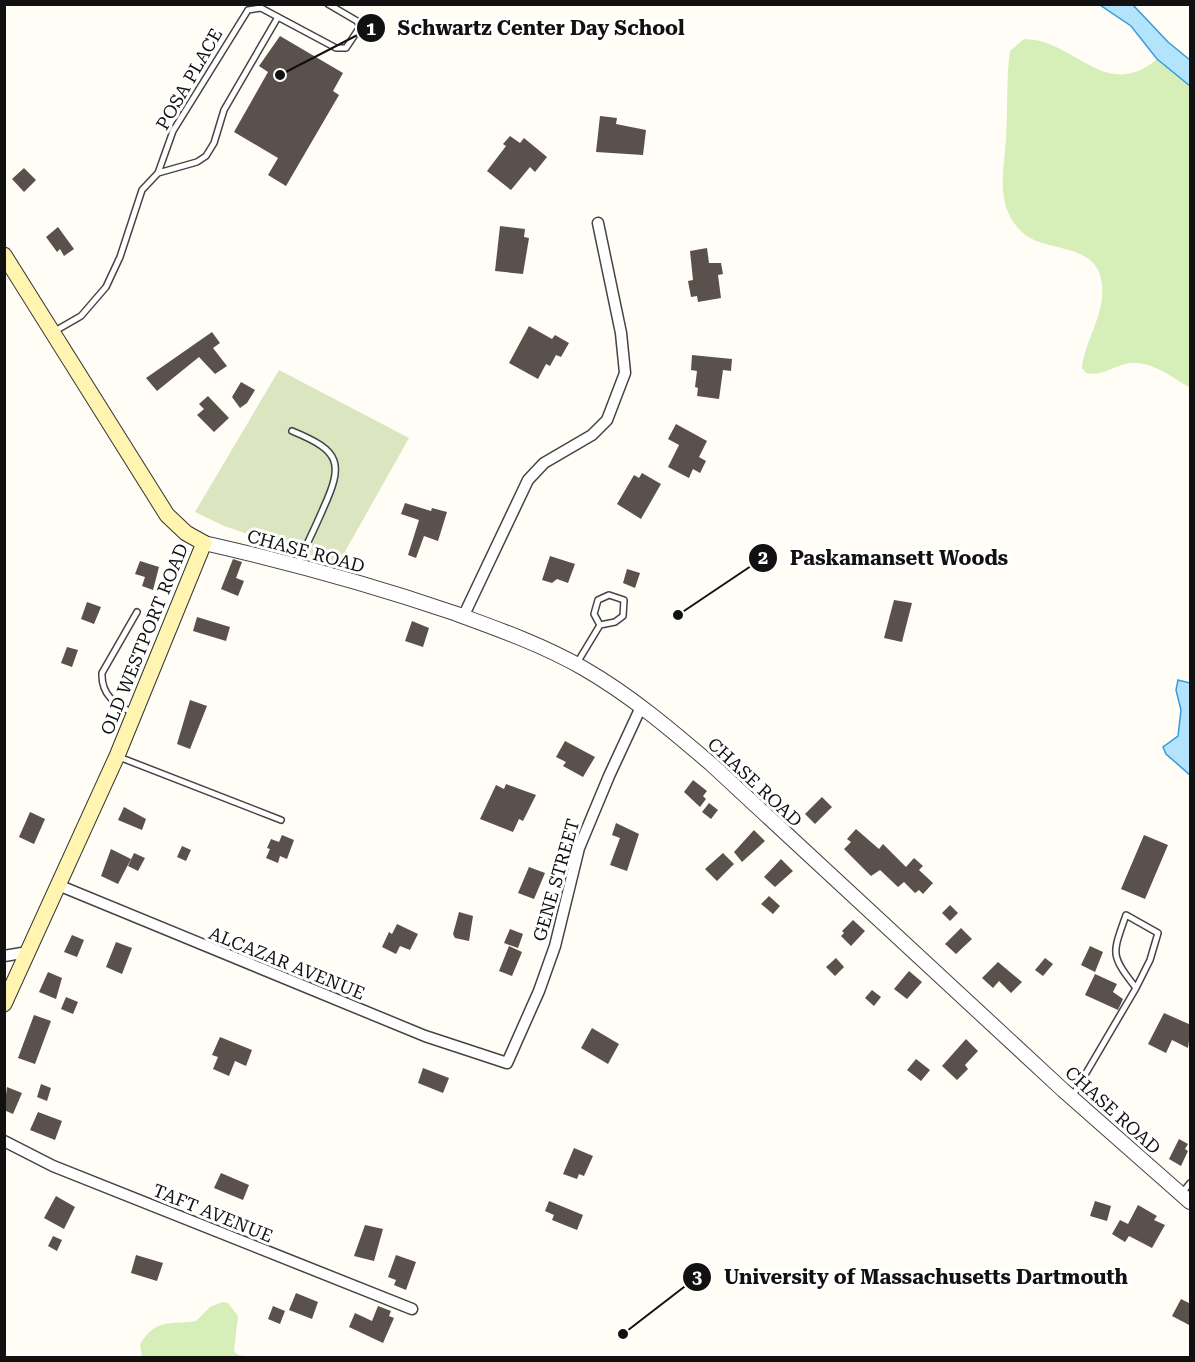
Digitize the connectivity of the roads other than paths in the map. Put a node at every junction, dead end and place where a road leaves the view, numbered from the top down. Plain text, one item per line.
1 (328, 4) edge
2 (262, 6) edge
3 (278, 17) junction
4 (158, 173) junction
5 (598, 223) dead end
6 (4, 255) edge
7 (52, 332) junction
8 (292, 431) dead end
9 (204, 543) junction
10 (297, 566) junction
11 (137, 612) dead end
12 (463, 616) junction
13 (600, 625) junction
14 (576, 665) junction
15 (642, 707) junction
16 (134, 714) junction
17 (117, 756) junction
18 (281, 820) dead end
19 (58, 885) junction
20 (28, 952) junction
21 (4, 956) edge
22 (1136, 988) junction
23 (4, 1004) edge
24 (507, 1063) joint
25 (1071, 1098) junction
26 (4, 1141) edge
27 (1191, 1183) edge
28 (1186, 1198) edge
29 (412, 1309) dead end

1 - 3 lane, POSA PLACE
2 - 3 lane, POSA PLACE
2 - 4 lane, POSA PLACE
3 - 4 lane
4 - 7 lane, POSA PLACE
5 - 12 street
6 - 7 main road, OLD WESTPORT ROAD
7 - 9 main road, OLD WESTPORT ROAD
8 - 10 lane
9 - 10 street, CHASE ROAD
9 - 16 main road, OLD WESTPORT ROAD
10 - 12 street, CHASE ROAD
11 - 16 lane
12 - 14 street, CHASE ROAD
13 - 13 lane
13 - 14 lane
14 - 15 street, CHASE ROAD
15 - 24 street, GENE STREET
15 - 25 street, CHASE ROAD
16 - 17 main road, OLD WESTPORT ROAD
17 - 18 lane
17 - 19 main road, OLD WESTPORT ROAD
19 - 20 main road, OLD WESTPORT ROAD
19 - 24 street, ALCAZAR AVENUE
20 - 21 street
20 - 23 main road, OLD WESTPORT ROAD
22 - 22 lane
22 - 25 lane
25 - 28 street, CHASE ROAD
26 - 29 street, TAFT AVENUE
27 - 28 lane

